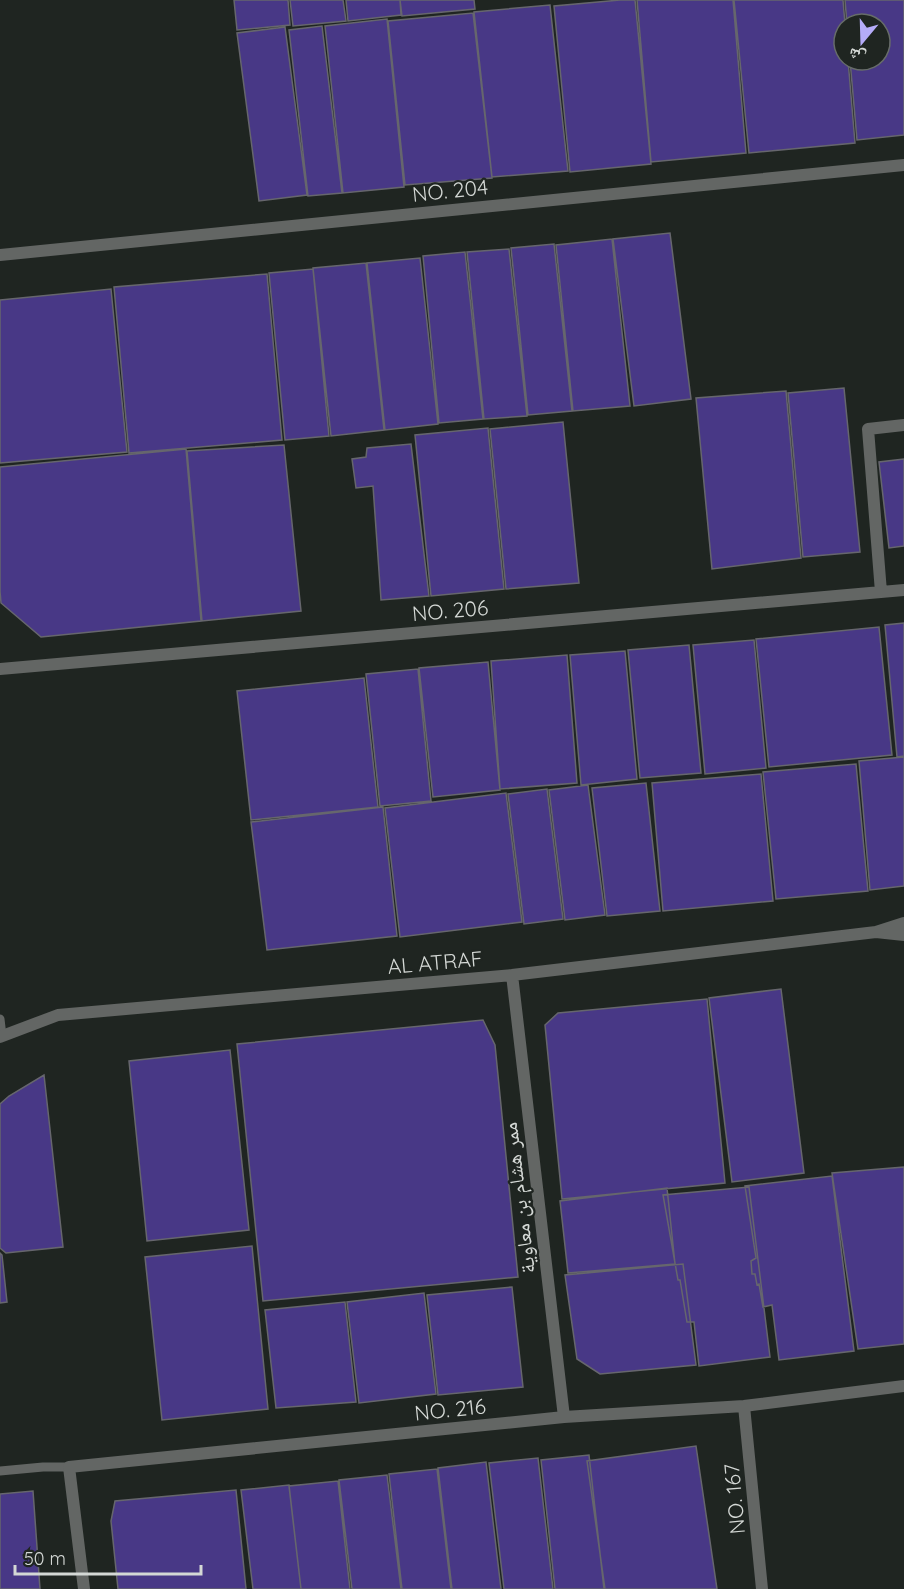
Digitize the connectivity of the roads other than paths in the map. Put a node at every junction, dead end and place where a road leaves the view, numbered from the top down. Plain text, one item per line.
1 (904, 165) edge
2 (0, 255) edge
3 (904, 425) edge
4 (904, 590) edge
5 (881, 592) junction
6 (0, 669) edge
7 (904, 923) edge
8 (876, 932) junction
9 (904, 935) edge
10 (512, 975) junction
11 (0, 1019) edge
12 (1, 1037) edge
13 (904, 1386) edge
14 (744, 1406) junction
15 (564, 1417) junction
16 (69, 1467) junction
17 (0, 1472) edge
18 (84, 1589) edge
19 (762, 1589) edge

1 - 2 street, NO. 204
3 - 5 street
4 - 5 street, NO. 206
5 - 6 street, NO. 206
7 - 8 street, AL ATRAF
8 - 9 street, AL ATRAF
8 - 10 street, AL ATRAF
10 - 12 street, AL ATRAF
10 - 15 street, ممر هشام بن معاوية
11 - 12 lane
13 - 14 street, NO. 216
14 - 15 street, NO. 216
14 - 19 street, NO. 167
15 - 16 street, NO. 216
16 - 17 lane, NO. 216
16 - 18 street

